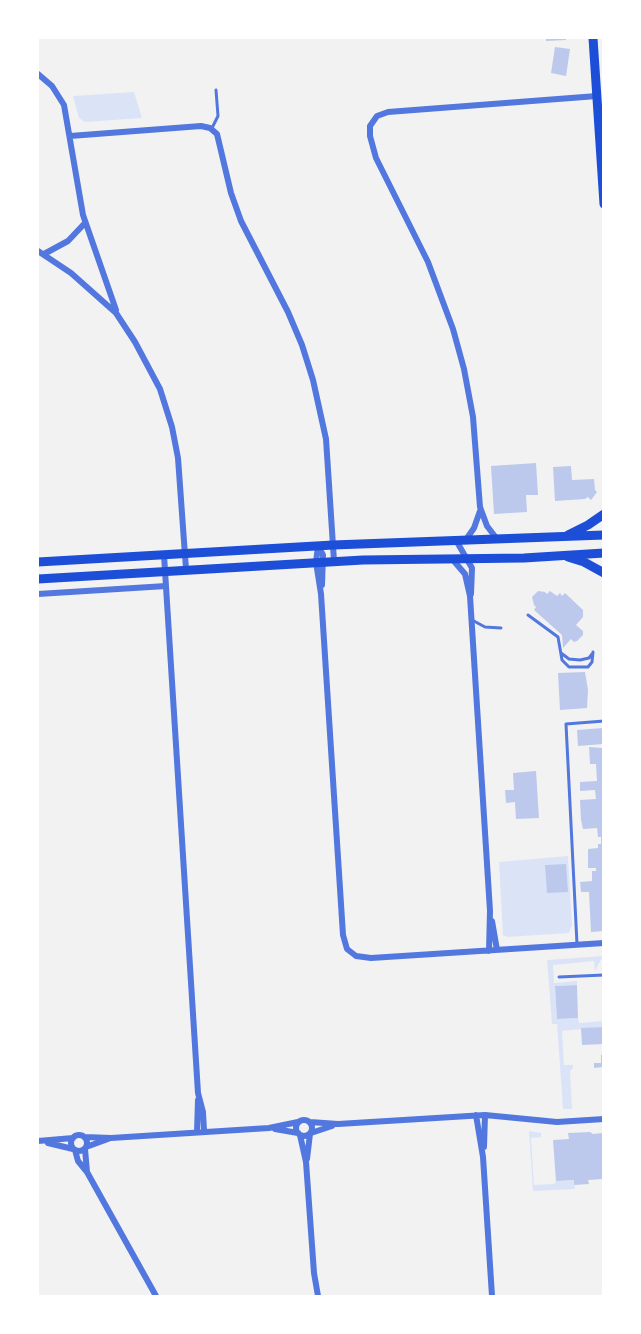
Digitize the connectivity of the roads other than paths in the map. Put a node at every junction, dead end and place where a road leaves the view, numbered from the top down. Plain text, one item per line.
1 (593, 38) edge
2 (38, 74) edge
3 (216, 90) dead end
4 (597, 96) junction
5 (212, 129) junction
6 (70, 136) junction
7 (603, 204) edge
8 (85, 223) junction
9 (38, 250) edge
10 (44, 254) junction
11 (118, 315) junction
12 (480, 507) junction
13 (603, 514) edge
14 (603, 535) edge
15 (563, 537) junction
16 (497, 539) junction
17 (461, 542) junction
18 (333, 545) junction
19 (318, 546) junction
20 (603, 553) edge
21 (185, 554) junction
22 (164, 555) junction
23 (563, 555) junction
24 (467, 559) junction
25 (453, 560) junction
26 (334, 561) junction
27 (38, 562) edge
28 (320, 562) junction
29 (186, 569) junction
30 (165, 571) junction
31 (603, 573) edge
32 (38, 579) edge
33 (166, 586) junction
34 (38, 594) edge
35 (470, 596) junction
36 (528, 615) dead end
37 (472, 620) junction
38 (501, 628) dead end
39 (560, 652) junction
40 (603, 721) edge
41 (490, 911) junction
42 (603, 944) edge
43 (577, 945) junction
44 (497, 950) junction
45 (489, 951) junction
46 (603, 975) edge
47 (559, 977) dead end
48 (476, 1115) junction
49 (485, 1115) junction
50 (603, 1119) edge
51 (298, 1122) junction
52 (310, 1122) junction
53 (339, 1124) junction
54 (269, 1128) junction
55 (201, 1131) junction
56 (299, 1134) junction
57 (310, 1134) junction
58 (85, 1137) junction
59 (73, 1138) junction
60 (111, 1138) junction
61 (38, 1141) edge
62 (45, 1141) junction
63 (85, 1148) junction
64 (74, 1150) junction
65 (483, 1156) junction
66 (306, 1162) junction
67 (87, 1172) junction
68 (156, 1296) edge
69 (318, 1296) edge
70 (492, 1296) edge

1 - 4 main road
2 - 6 street
3 - 5 lane
4 - 7 main road
4 - 12 street
5 - 6 street
5 - 18 street
6 - 8 street
8 - 10 street
8 - 11 street
9 - 10 street
10 - 11 street
11 - 21 street
12 - 16 street
12 - 17 street
13 - 15 main road
14 - 15 main road
15 - 16 main road
16 - 17 main road
17 - 18 main road
17 - 24 street
18 - 19 main road
18 - 26 street
19 - 21 main road
19 - 28 street
20 - 23 main road
21 - 22 main road
21 - 29 street
22 - 27 main road
22 - 30 street
23 - 24 main road
23 - 31 main road
24 - 25 main road
24 - 35 street
25 - 26 main road
25 - 35 street
26 - 28 main road
28 - 29 main road
28 - 45 street
29 - 30 main road
30 - 32 main road
30 - 33 street
33 - 34 street
33 - 55 street
35 - 37 street
36 - 39 lane
37 - 38 lane
37 - 41 street
39 - 39 lane
40 - 43 lane
41 - 44 street
41 - 45 street
42 - 43 street
43 - 44 street
44 - 45 street
46 - 47 lane
48 - 49 street
48 - 53 street
48 - 65 street
49 - 50 street
49 - 65 street
51 - 52 street
51 - 54 street
51 - 56 street
52 - 53 street
52 - 57 street
53 - 57 street
54 - 55 street
54 - 56 street
55 - 60 street
56 - 57 street
56 - 66 street
57 - 66 street
58 - 59 street
58 - 60 street
58 - 63 street
59 - 62 street
59 - 64 street
60 - 63 street
61 - 62 street
62 - 64 street
63 - 64 street
63 - 67 street
64 - 67 street
65 - 70 street
66 - 69 street
67 - 68 street

